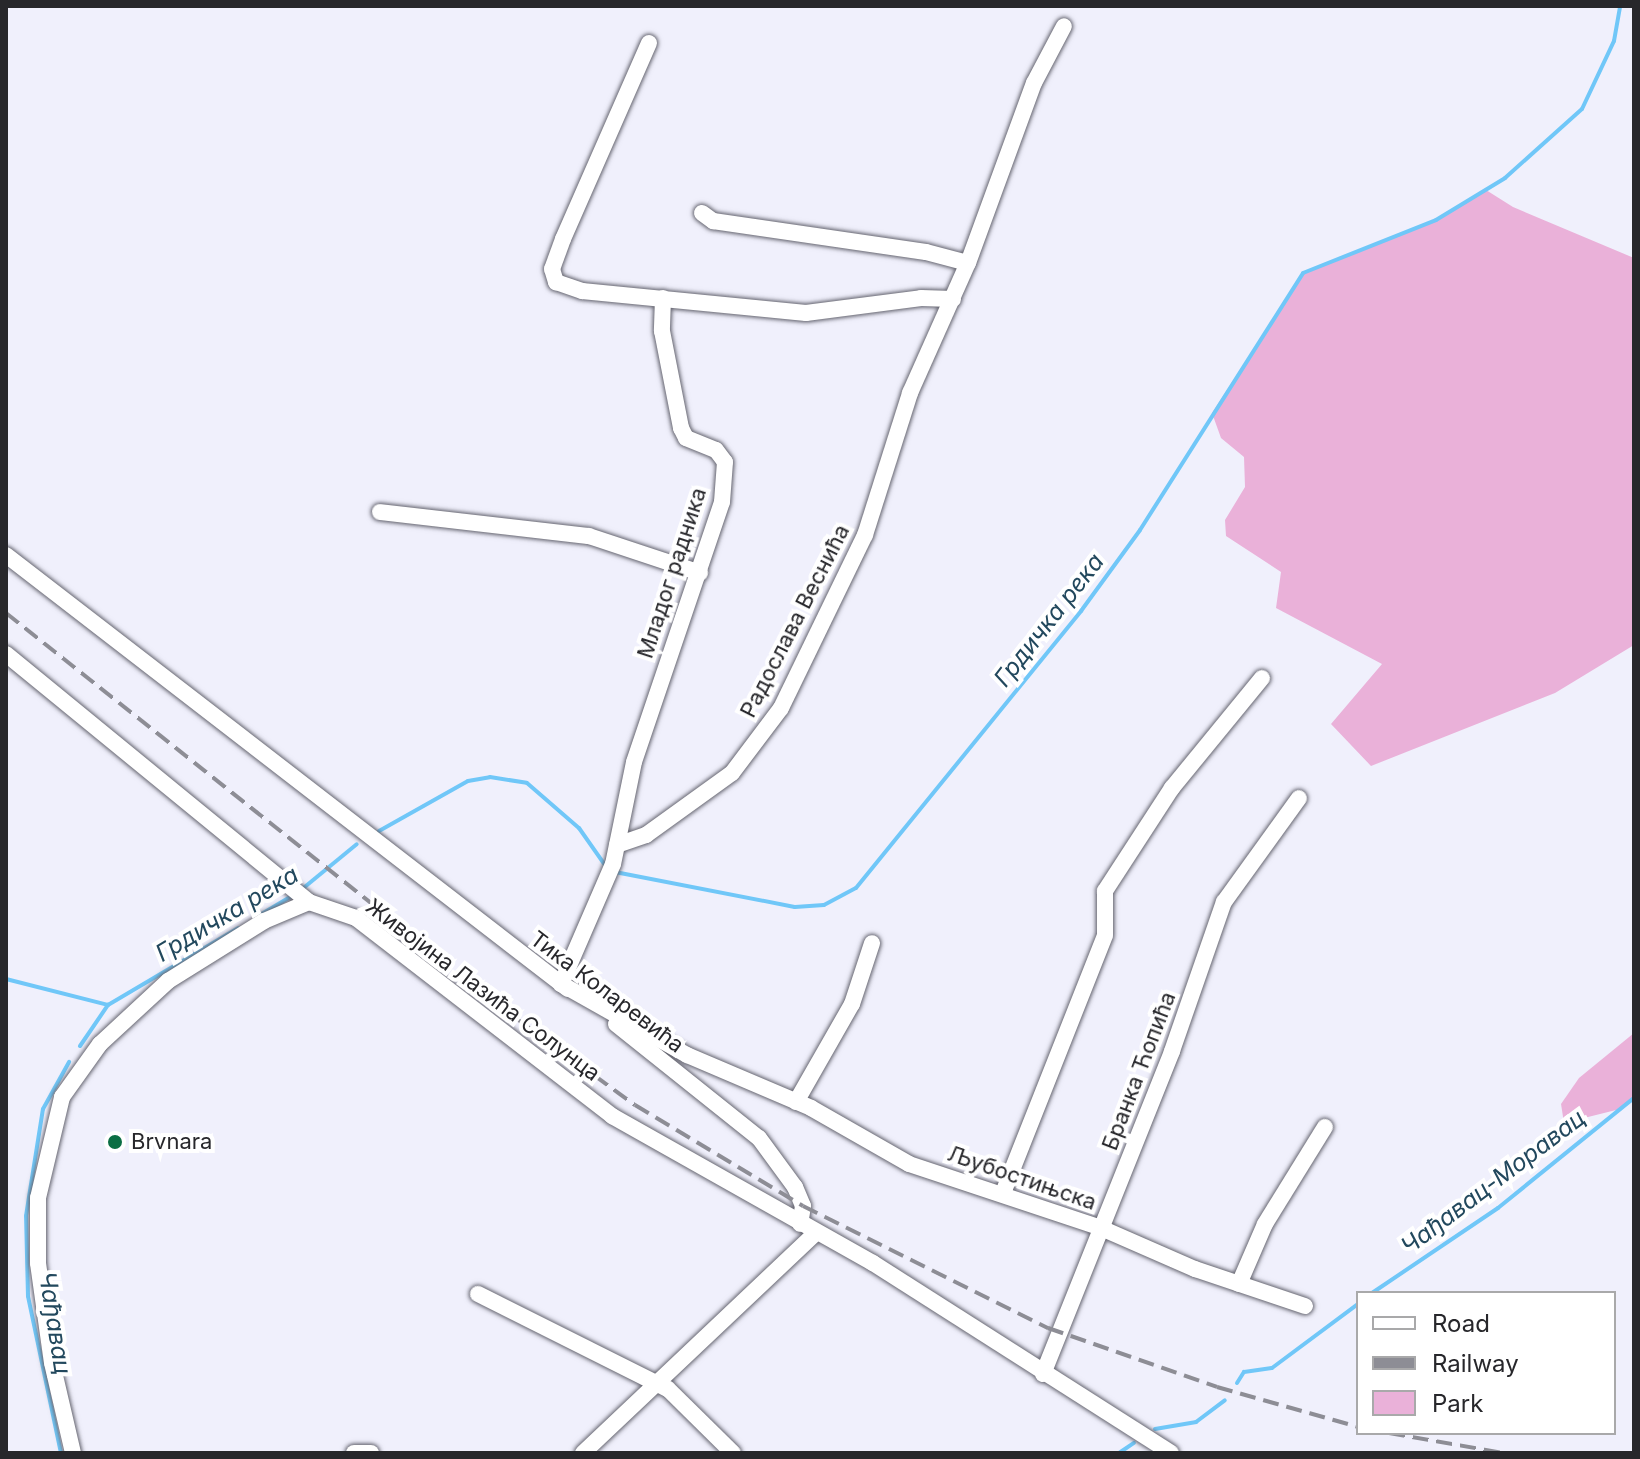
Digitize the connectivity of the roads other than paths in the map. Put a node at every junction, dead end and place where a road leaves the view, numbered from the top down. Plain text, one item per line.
1 (1064, 26) dead end
2 (649, 43) dead end
3 (702, 213) dead end
4 (968, 263) junction
5 (663, 298) junction
6 (953, 299) junction
7 (380, 512) dead end
8 (6, 555) edge
9 (700, 573) junction
10 (6, 654) edge
11 (1262, 678) dead end
12 (1299, 798) dead end
13 (617, 845) junction
14 (307, 900) junction
15 (872, 943) dead end
16 (561, 984) junction
17 (796, 1102) junction
18 (1325, 1127) dead end
19 (1003, 1193) junction
20 (800, 1224) junction
21 (1101, 1228) junction
22 (816, 1233) junction
23 (1239, 1284) junction
24 (478, 1294) dead end
25 (1305, 1306) dead end
26 (1043, 1374) junction
27 (658, 1383) junction
28 (73, 1453) edge
29 (354, 1453) edge
30 (371, 1453) edge
31 (583, 1453) edge
32 (733, 1453) edge
33 (1171, 1453) edge

1 - 4 street, Радослава Веснића
2 - 5 street
3 - 4 street
4 - 6 street, Радослава Веснића
5 - 6 street
5 - 9 street, Младог радника
6 - 13 street, Радослава Веснића
7 - 9 street
8 - 16 street, Тика Коларевића
9 - 13 street, Младог радника
10 - 14 street
11 - 19 street
12 - 21 street, Бранка Ћопића
13 - 16 street, Младог радника
14 - 20 street, Живојина Лазића Солунца
14 - 28 street
15 - 17 street
16 - 17 street, Љубостињска
16 - 20 street, Тика Коларевића
17 - 19 street, Љубостињска
18 - 23 street
19 - 21 street, Љубостињска
20 - 22 street
21 - 23 street, Љубостињска
21 - 26 street, Бранка Ћопића
22 - 26 street
22 - 27 street
23 - 25 street, Љубостињска
24 - 27 street
26 - 33 street
27 - 31 street
27 - 32 street
29 - 30 street

